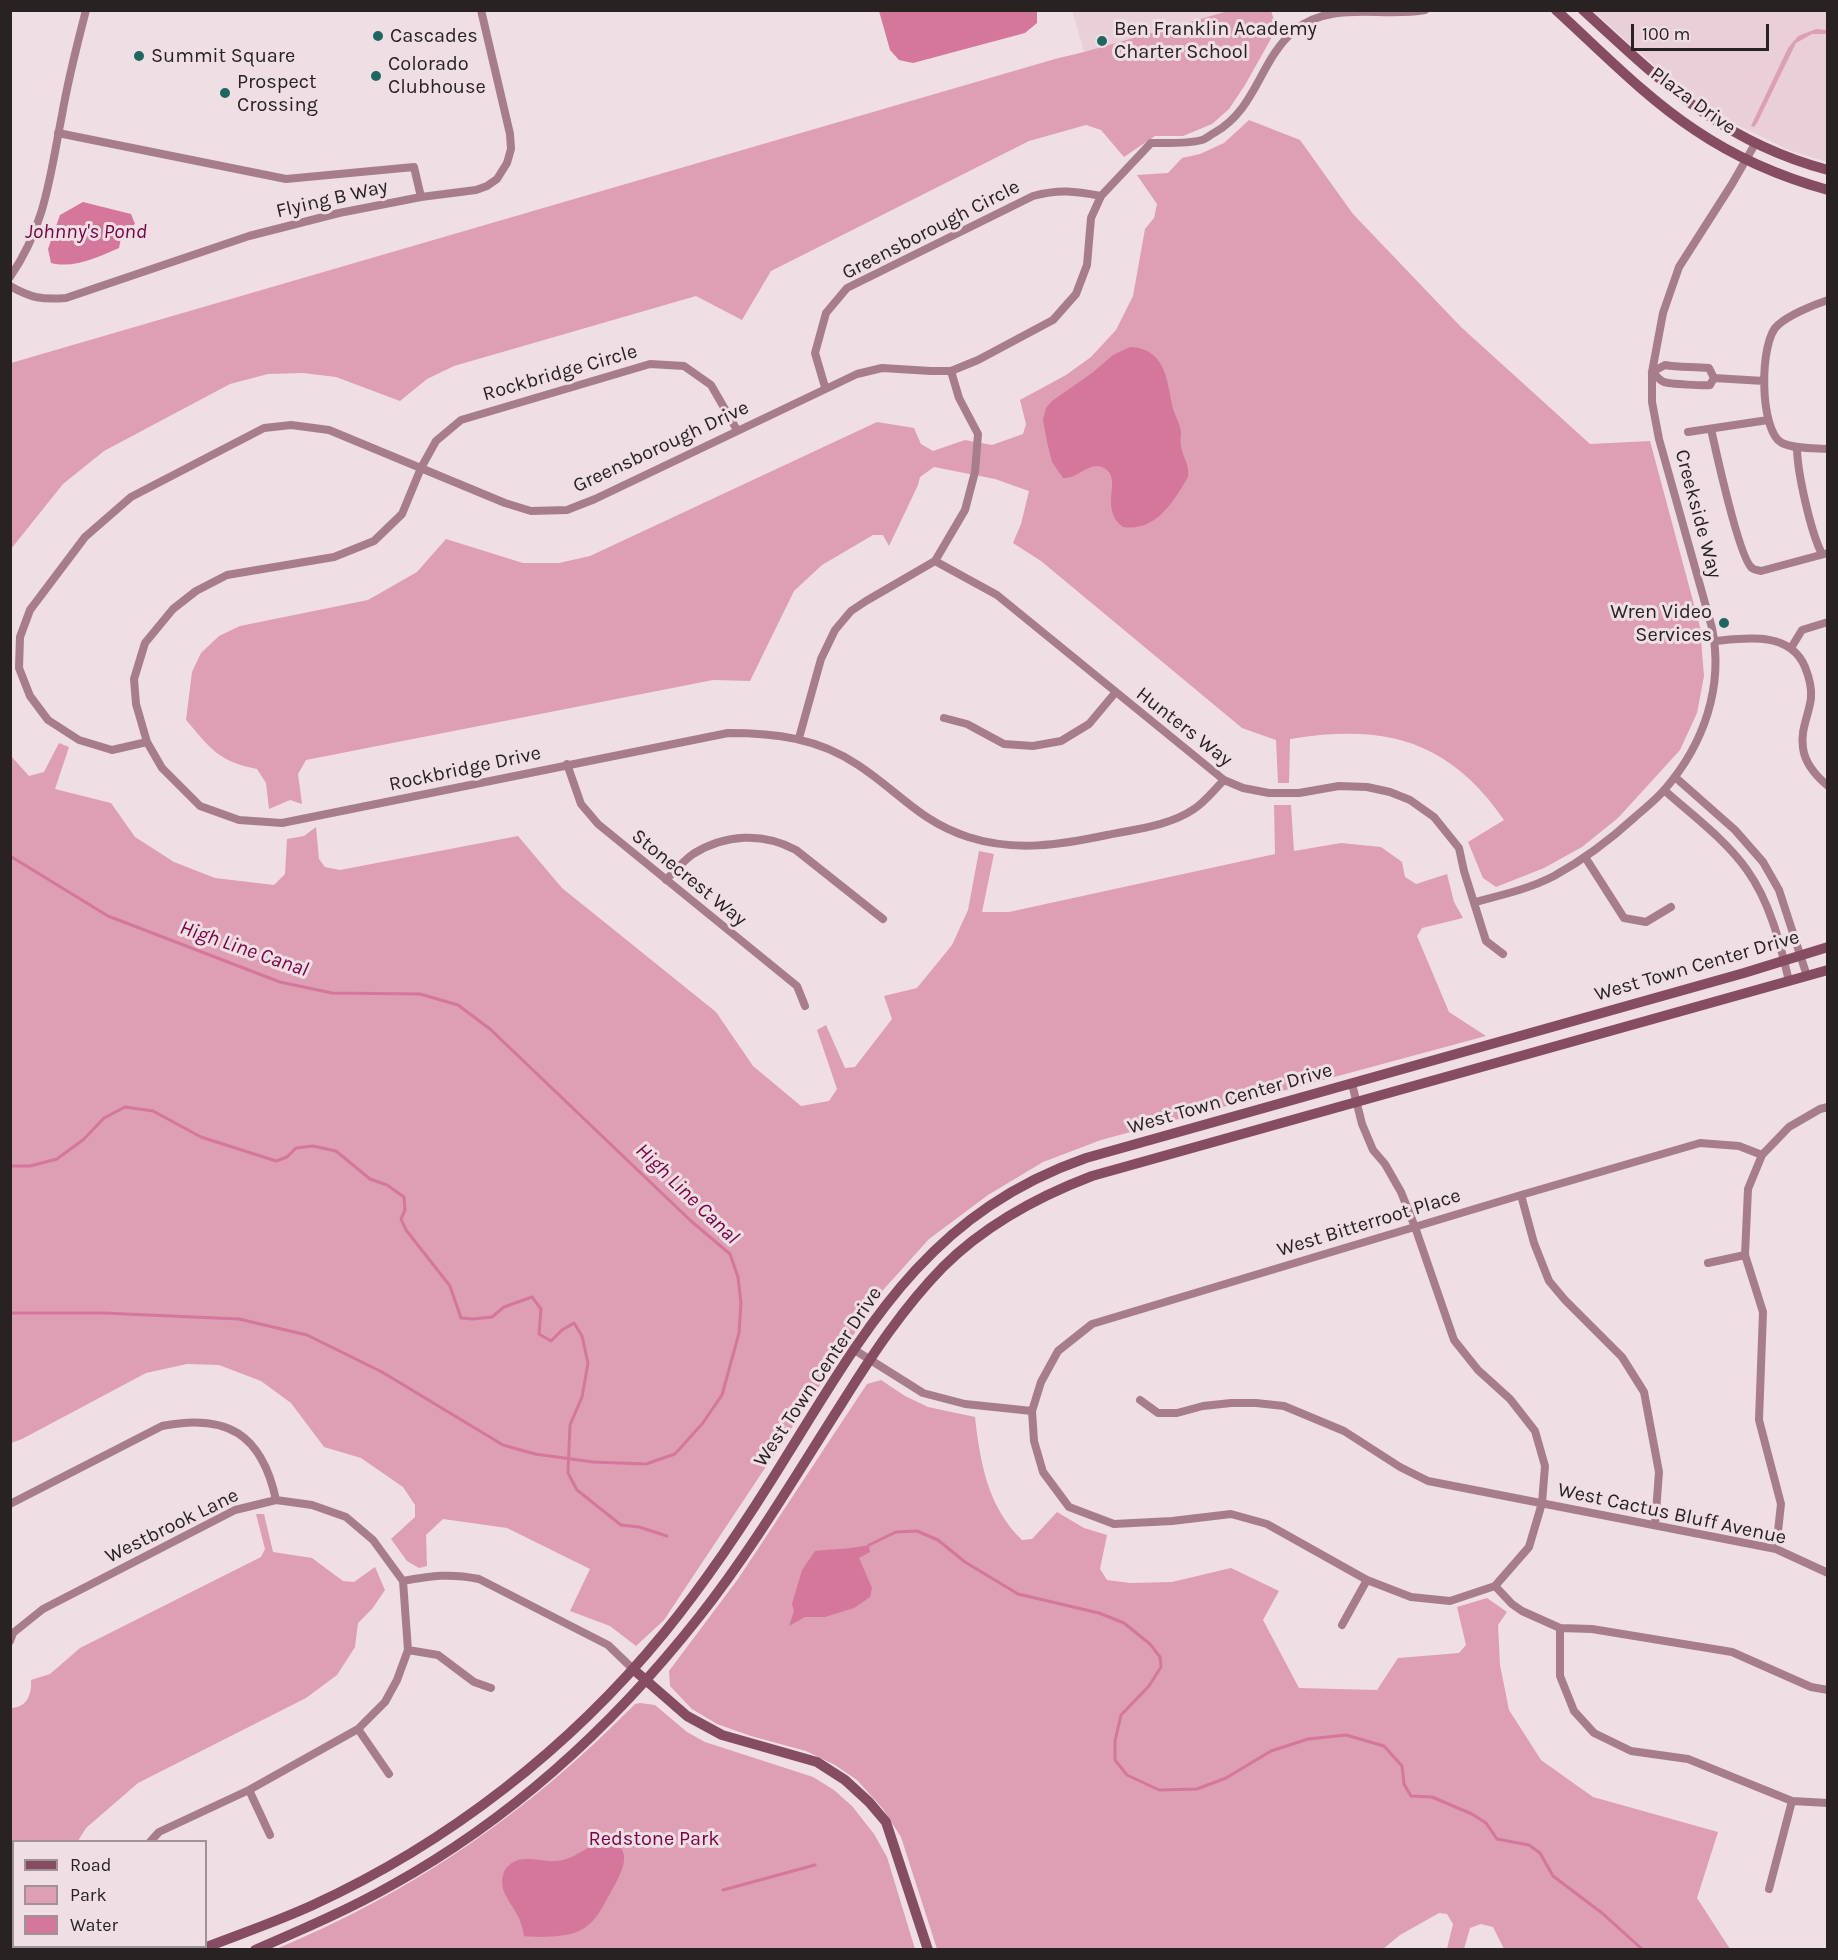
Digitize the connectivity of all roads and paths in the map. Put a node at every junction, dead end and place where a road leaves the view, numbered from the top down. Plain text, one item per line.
1 (86, 10) edge
2 (482, 10) edge
3 (1425, 10) edge
4 (1556, 10) edge
5 (1583, 10) edge
6 (58, 133) junction
7 (1755, 144) junction
8 (1747, 160) junction
9 (1827, 170) edge
10 (1827, 190) edge
11 (422, 196) junction
12 (1101, 196) junction
13 (10, 277) edge
14 (10, 286) edge
15 (1827, 300) edge
16 (951, 371) junction
17 (1652, 372) junction
18 (1714, 378) junction
19 (1764, 381) junction
20 (825, 387) junction
21 (1768, 420) junction
22 (737, 429) junction
23 (1711, 429) junction
24 (1688, 432) dead end
25 (1797, 447) junction
26 (1827, 449) edge
27 (421, 468) junction
28 (1825, 554) edge
29 (935, 561) junction
30 (1827, 622) edge
31 (1714, 641) junction
32 (1791, 648) junction
33 (15, 668) edge
34 (1115, 693) junction
35 (944, 718) dead end
36 (799, 738) junction
37 (147, 742) junction
38 (567, 764) junction
39 (1675, 777) junction
40 (1224, 780) junction
41 (1827, 786) edge
42 (1664, 790) junction
43 (1585, 857) junction
44 (666, 880) junction
45 (1476, 902) junction
46 (1671, 907) dead end
47 (883, 920) dead end
48 (1827, 947) edge
49 (1503, 954) dead end
50 (1800, 954) junction
51 (1784, 959) junction
52 (1827, 970) edge
53 (1807, 976) junction
54 (1789, 981) junction
55 (805, 1006) dead end
56 (1352, 1083) junction
57 (1357, 1102) junction
58 (1827, 1107) edge
59 (1762, 1155) junction
60 (1521, 1194) junction
61 (1415, 1227) junction
62 (1745, 1255) junction
63 (1708, 1263) dead end
64 (854, 1349) junction
65 (869, 1360) junction
66 (1140, 1400) dead end
67 (1032, 1411) junction
68 (276, 1500) junction
69 (1542, 1503) junction
70 (10, 1504) edge
71 (1655, 1525) junction
72 (1776, 1549) junction
73 (1827, 1572) edge
74 (1367, 1580) junction
75 (403, 1581) junction
76 (1495, 1586) junction
77 (1342, 1624) dead end
78 (1560, 1629) junction
79 (12, 1635) edge
80 (408, 1650) junction
81 (633, 1669) junction
82 (646, 1681) junction
83 (491, 1688) dead end
84 (1827, 1690) edge
85 (358, 1729) junction
86 (389, 1774) dead end
87 (249, 1790) junction
88 (1792, 1801) junction
89 (1827, 1803) edge
90 (270, 1835) dead end
91 (152, 1840) edge
92 (1769, 1889) dead end
93 (207, 1947) edge
94 (255, 1950) edge
95 (928, 1950) edge

1 - 6 street
2 - 11 street, Flying B Way
3 - 12 street, Greensborough Drive
4 - 8 street, Plaza Drive
5 - 7 street, Plaza Drive
6 - 11 street
6 - 13 street
7 - 8 street, Creekside Way
7 - 9 street, Plaza Drive
8 - 10 street, Plaza Drive
8 - 17 street, Creekside Way
11 - 14 street, Flying B Way
12 - 16 street, Greensborough Drive
12 - 20 street, Greensborough Circle
15 - 19 street
16 - 20 street, Greensborough Drive
16 - 29 street
17 - 18 street
17 - 18 street
17 - 31 street, Creekside Way
18 - 19 street
19 - 21 street
20 - 22 street, Greensborough Drive
21 - 23 street
21 - 25 street
22 - 27 street, Greensborough Drive
22 - 27 street, Rockbridge Circle
23 - 24 street
23 - 28 street
25 - 26 street
25 - 28 street
27 - 33 street, Greensborough Drive
27 - 37 street, Rockbridge Drive
29 - 34 street, Hunters Way
29 - 36 street
30 - 32 street
31 - 32 street
31 - 39 street, Creekside Way
32 - 41 street
33 - 37 street, Greensborough Drive
34 - 35 street
34 - 40 street, Hunters Way
36 - 38 street, Rockbridge Drive
36 - 40 street, Rockbridge Drive
37 - 38 street, Rockbridge Drive
38 - 44 street, Stonecrest Way
39 - 42 street, Creekside Way
39 - 50 street
40 - 45 street, Hunters Way
42 - 43 street, Creekside Way
42 - 51 street
43 - 45 street, Creekside Way
43 - 46 street
44 - 47 street
44 - 55 street, Stonecrest Way
45 - 49 street, Hunters Way
48 - 50 street, West Town Center Drive
50 - 51 street, West Town Center Drive
50 - 53 street
51 - 54 street
51 - 56 street, West Town Center Drive
52 - 53 street, West Town Center Drive
53 - 54 street, West Town Center Drive
54 - 57 street, West Town Center Drive
56 - 57 street
56 - 64 street, West Town Center Drive
57 - 61 street
57 - 65 street, West Town Center Drive
58 - 59 street
59 - 60 street, West Bitterroot Place
59 - 62 street
60 - 61 street, West Bitterroot Place
60 - 71 street
61 - 67 street, West Bitterroot Place
61 - 69 street
62 - 63 street
62 - 72 street
64 - 65 street
64 - 81 street, West Town Center Drive
65 - 67 street
65 - 82 street, West Town Center Drive
66 - 69 street, West Cactus Bluff Avenue
67 - 74 street
68 - 70 street
68 - 75 street, Westbrook Lane
68 - 79 street, Westbrook Lane
69 - 71 street, West Cactus Bluff Avenue
69 - 76 street
71 - 72 street, West Cactus Bluff Avenue
72 - 73 street, West Cactus Bluff Avenue
74 - 76 street
74 - 77 street
75 - 80 street
75 - 81 street
76 - 78 street
78 - 84 street
78 - 88 street
80 - 83 street
80 - 85 street
81 - 82 street
81 - 93 street, West Town Center Drive
82 - 94 street, West Town Center Drive
82 - 95 street
85 - 86 street
85 - 87 street
87 - 90 street
87 - 91 street
88 - 89 street
88 - 92 street

